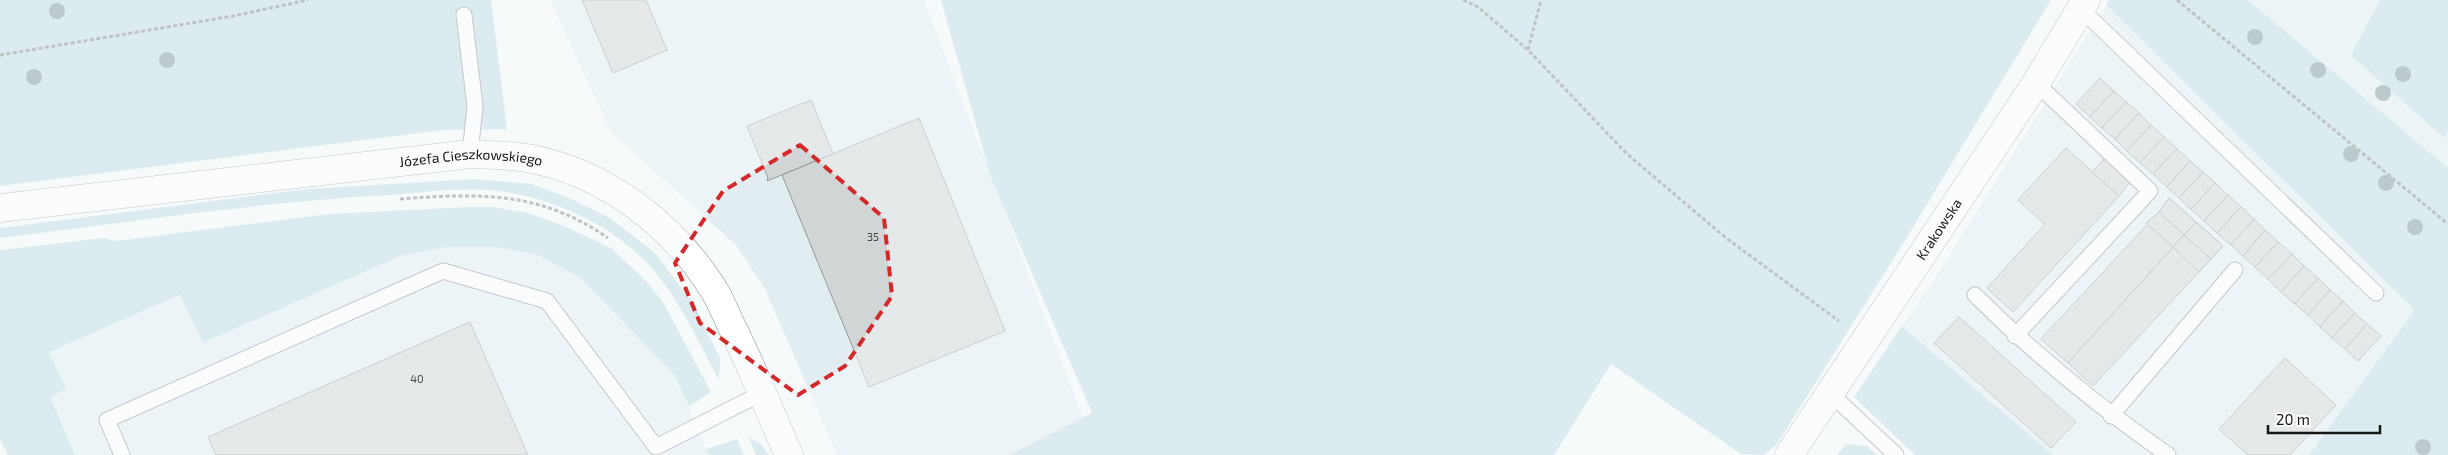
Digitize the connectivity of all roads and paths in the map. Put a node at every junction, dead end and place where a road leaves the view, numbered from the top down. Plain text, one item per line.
1 (308, 0) edge
2 (1463, 0) edge
3 (1541, 0) edge
4 (2176, 0) edge
5 (2084, 4) edge
6 (464, 15) dead end
7 (1528, 50) junction
8 (0, 55) edge
9 (2036, 83) junction
10 (470, 154) junction
11 (394, 199) dead end
12 (0, 208) edge
13 (2448, 224) edge
14 (608, 238) dead end
15 (2235, 270) dead end
16 (2376, 293) dead end
17 (1975, 294) dead end
18 (1841, 323) dead end
19 (2015, 336) junction
20 (762, 393) junction
21 (1830, 394) junction
22 (2111, 416) junction
23 (658, 451) edge
24 (122, 455) edge
25 (789, 455) edge
26 (1789, 455) edge
27 (1896, 455) edge
28 (2168, 455) edge

1 - 8 path
2 - 7 path
3 - 7 path
4 - 13 path
5 - 9 street, Krakowska
5 - 16 lane
6 - 10 lane
7 - 18 path
9 - 19 lane
9 - 21 street, Krakowska
10 - 12 street, Józefa Cieszkowskiego
10 - 20 street, Józefa Cieszkowskiego
11 - 14 path
15 - 22 lane
17 - 19 lane
19 - 22 lane
20 - 23 lane
20 - 25 street, Józefa Cieszkowskiego
21 - 26 street, Krakowska
21 - 27 lane
22 - 28 lane
23 - 24 lane

